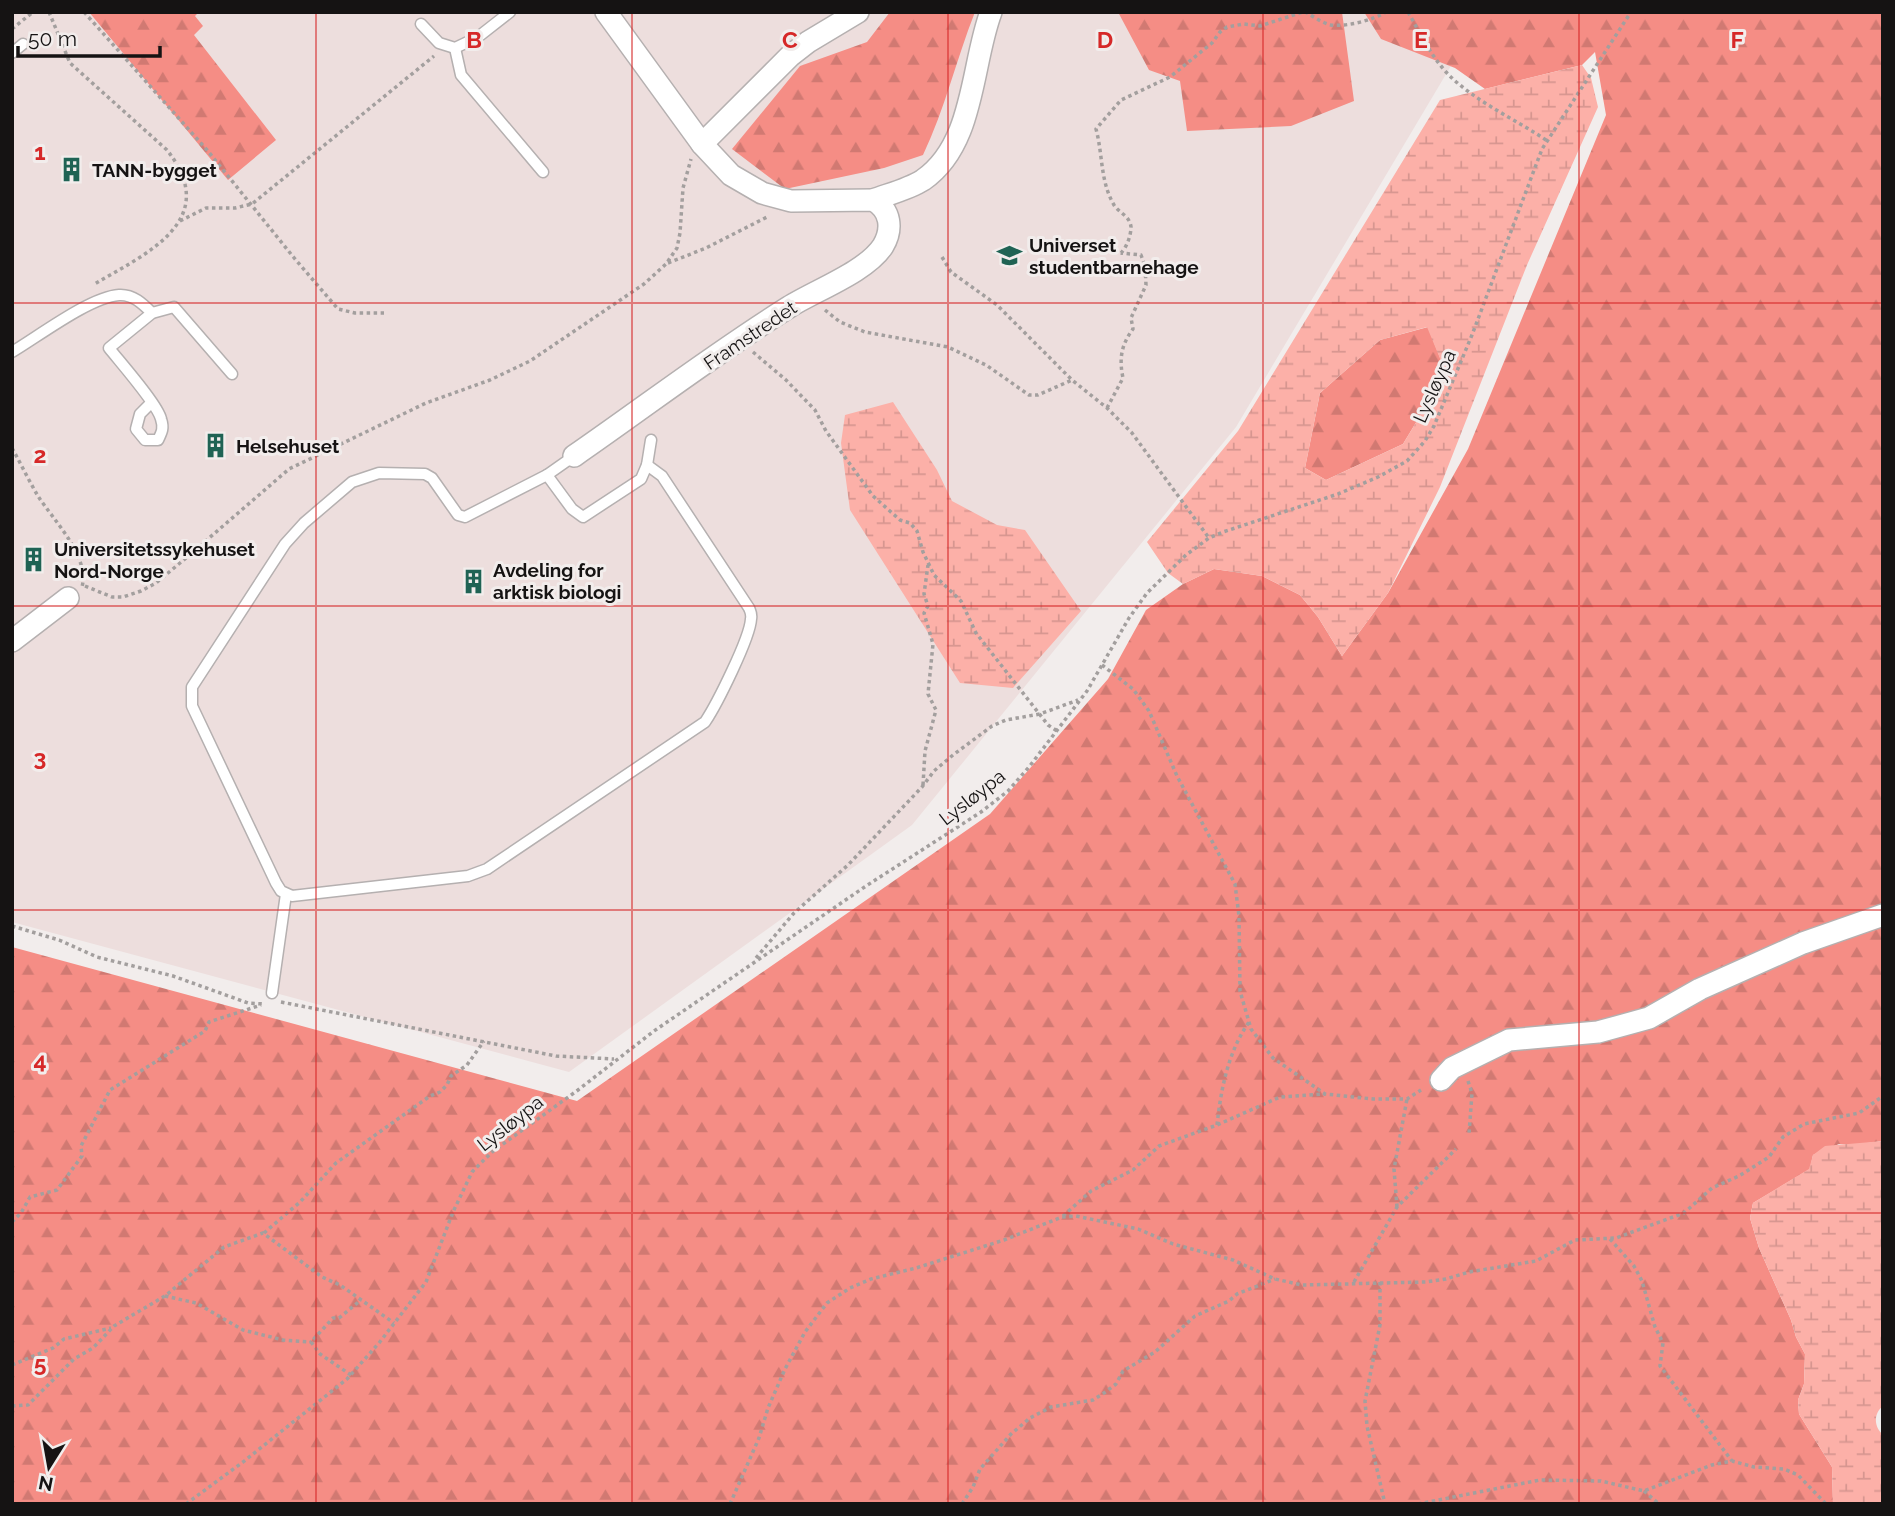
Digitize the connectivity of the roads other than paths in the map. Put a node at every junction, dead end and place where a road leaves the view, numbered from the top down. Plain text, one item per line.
1 (510, 12) edge
2 (606, 12) edge
3 (858, 12) edge
4 (991, 12) edge
5 (421, 24) dead end
6 (23, 44) dead end
7 (450, 47) junction
8 (12, 53) edge
9 (702, 144) junction
10 (542, 172) dead end
11 (873, 200) junction
12 (152, 313) junction
13 (12, 352) edge
14 (232, 374) dead end
15 (151, 403) dead end
16 (651, 440) dead end
17 (574, 456) joint
18 (647, 465) junction
19 (547, 475) junction
20 (68, 598) dead end
21 (12, 641) edge
22 (286, 894) junction
23 (1883, 915) edge
24 (272, 993) dead end
25 (1441, 1080) dead end

1 - 7 lane
2 - 9 street
3 - 9 street
4 - 11 street
5 - 7 lane
6 - 8 lane
7 - 10 lane
9 - 11 street
11 - 17 street, Framstredet
12 - 13 lane
12 - 14 lane
12 - 15 lane
16 - 18 lane
17 - 19 lane
18 - 19 lane
18 - 22 lane
19 - 22 lane
20 - 21 street
22 - 24 lane
23 - 25 street

